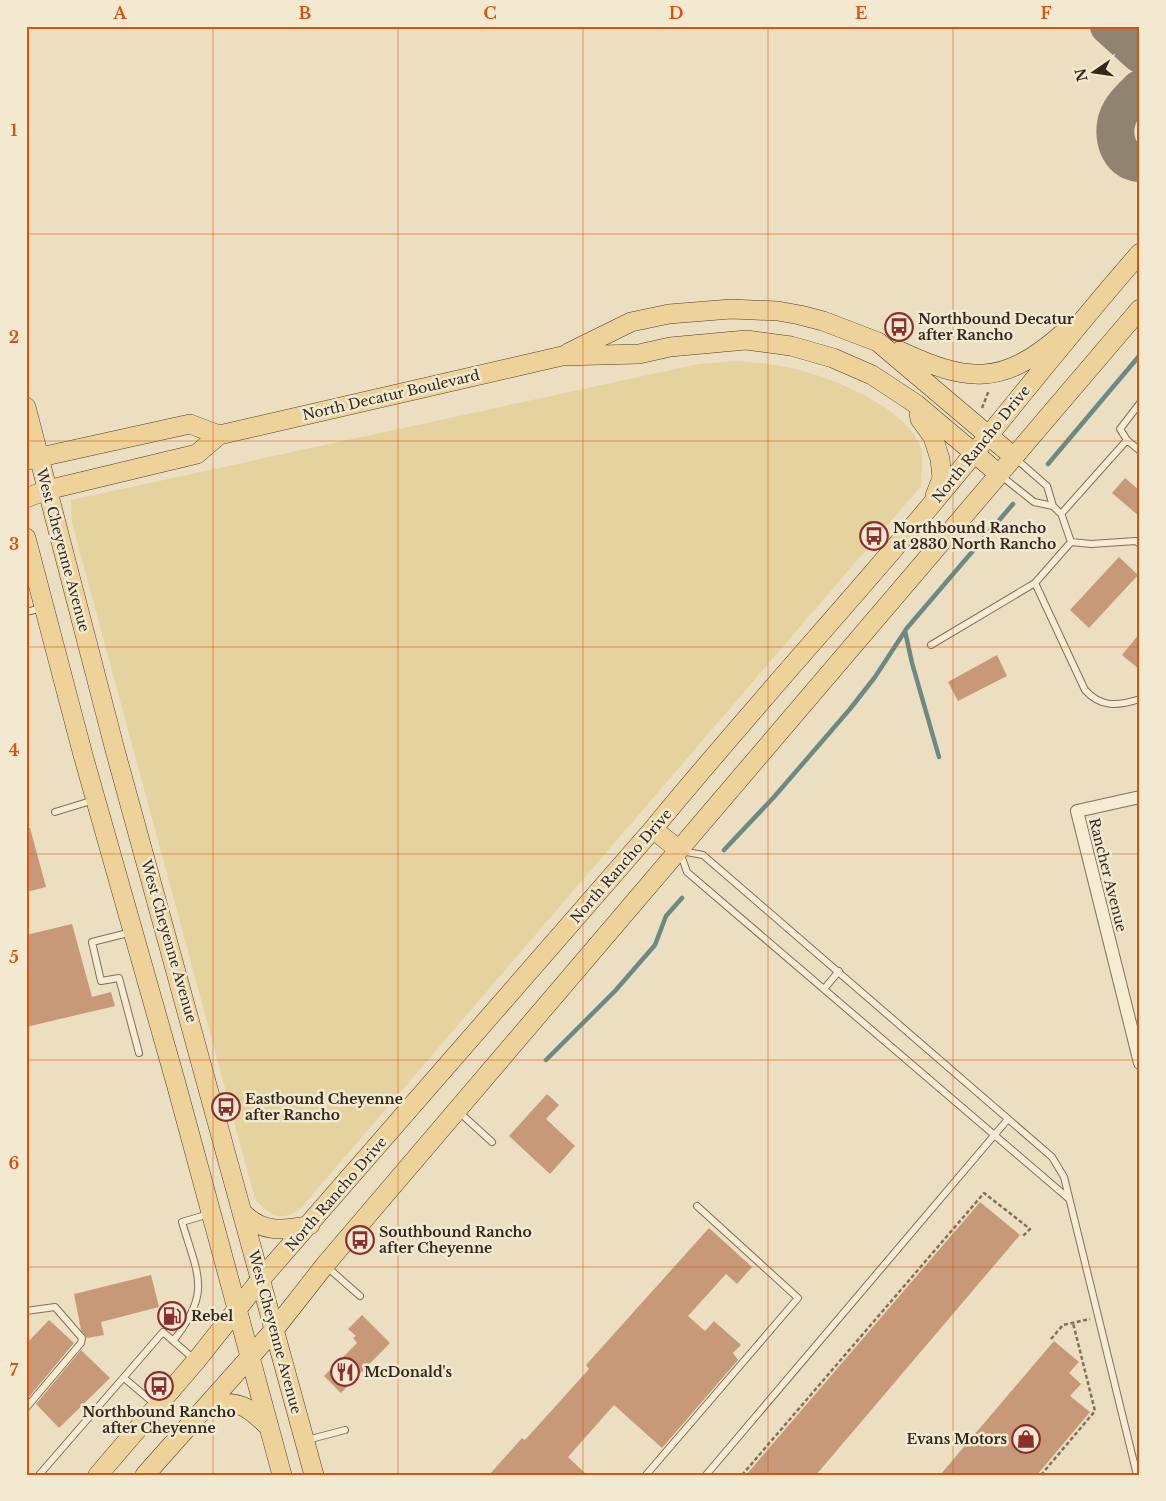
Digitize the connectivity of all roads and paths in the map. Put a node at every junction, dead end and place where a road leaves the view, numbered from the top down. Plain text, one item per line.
1 (1140, 253) edge
2 (1092, 308) junction
3 (1139, 309) edge
4 (878, 342) junction
5 (562, 356) junction
6 (989, 388) dead end
7 (1140, 403) edge
8 (916, 404) junction
9 (26, 407) edge
10 (979, 414) dead end
11 (219, 434) junction
12 (988, 435) junction
13 (1127, 440) junction
14 (1140, 451) edge
15 (974, 452) junction
16 (1014, 457) junction
17 (33, 459) edge
18 (999, 474) junction
19 (47, 490) junction
20 (26, 498) edge
21 (931, 505) junction
22 (1053, 506) junction
23 (1061, 513) junction
24 (26, 538) edge
25 (1071, 542) junction
26 (1140, 544) edge
27 (1034, 583) junction
28 (35, 609) edge
29 (930, 645) dead end
30 (1140, 699) edge
31 (1140, 797) edge
32 (96, 800) junction
33 (55, 812) dead end
34 (653, 829) junction
35 (679, 850) junction
36 (133, 932) junction
37 (839, 971) junction
38 (824, 989) junction
39 (139, 1053) dead end
40 (1140, 1062) edge
41 (457, 1110) junction
42 (1008, 1119) junction
43 (995, 1134) junction
44 (492, 1142) dead end
45 (1069, 1199) junction
46 (697, 1206) dead end
47 (242, 1212) junction
48 (211, 1214) junction
49 (310, 1226) junction
50 (1024, 1236) dead end
51 (325, 1265) junction
52 (261, 1279) junction
53 (360, 1296) dead end
54 (237, 1309) junction
55 (26, 1312) edge
56 (1098, 1317) junction
57 (1073, 1323) junction
58 (274, 1330) junction
59 (1051, 1339) dead end
60 (173, 1341) junction
61 (251, 1356) junction
62 (196, 1361) junction
63 (124, 1378) junction
64 (210, 1403) junction
65 (157, 1406) junction
66 (26, 1408) edge
67 (269, 1427) junction
68 (345, 1430) dead end
69 (305, 1441) junction
70 (39, 1475) edge
71 (98, 1475) edge
72 (146, 1475) edge
73 (282, 1475) edge
74 (314, 1475) edge
75 (646, 1475) edge
76 (706, 1475) edge
77 (742, 1475) edge
78 (1041, 1475) edge
79 (1137, 1475) edge

1 - 2 main road, North Rancho Drive
2 - 4 main road
2 - 12 main road, North Rancho Drive
3 - 16 main road
4 - 5 main road, North Decatur Boulevard
4 - 12 main road, North Decatur Boulevard
5 - 8 main road, North Decatur Boulevard
5 - 11 main road, North Decatur Boulevard
6 - 10 path
7 - 13 lane
8 - 15 main road, North Decatur Boulevard
8 - 21 main road
9 - 17 main road, West Cheyenne Avenue
11 - 17 main road
11 - 19 main road, North Decatur Boulevard
12 - 15 main road, North Rancho Drive
12 - 16 main road, North Decatur Boulevard
13 - 14 lane
13 - 23 lane
15 - 18 main road, North Decatur Boulevard
15 - 21 main road, North Rancho Drive
16 - 18 main road
16 - 22 lane
17 - 19 main road, West Cheyenne Avenue
18 - 22 lane
18 - 35 main road
19 - 20 main road, North Decatur Boulevard
19 - 47 main road, West Cheyenne Avenue
21 - 34 main road, North Rancho Drive
22 - 23 lane
23 - 25 lane
24 - 28 main road
25 - 26 lane
25 - 27 lane
27 - 29 lane
27 - 30 lane
28 - 32 main road
31 - 40 street, Rancher Avenue
32 - 33 lane
32 - 36 main road
34 - 35 main road
34 - 49 main road, North Rancho Drive
35 - 37 lane
35 - 38 lane
35 - 41 main road
36 - 39 lane
36 - 48 main road
37 - 38 lane
37 - 42 lane
38 - 43 lane
41 - 44 lane
41 - 51 main road
42 - 43 lane
42 - 45 lane
43 - 45 lane
43 - 76 lane
45 - 56 lane
46 - 75 lane
47 - 49 main road
47 - 52 main road, West Cheyenne Avenue
48 - 54 main road
48 - 60 lane
49 - 52 main road, North Rancho Drive
50 - 77 path
51 - 53 lane
51 - 58 main road
52 - 54 main road, North Rancho Drive
52 - 58 main road, West Cheyenne Avenue
54 - 61 main road
54 - 62 main road, North Rancho Drive
55 - 66 lane
56 - 57 path
56 - 79 lane
57 - 59 path
57 - 78 path
58 - 61 main road
58 - 69 main road, West Cheyenne Avenue
60 - 62 lane
60 - 63 lane
61 - 64 main road
61 - 67 main road
62 - 65 main road, North Rancho Drive
63 - 65 lane
63 - 70 lane
64 - 67 main road
64 - 72 main road
65 - 71 main road, North Rancho Drive
67 - 73 main road
68 - 69 lane
69 - 74 main road, West Cheyenne Avenue

